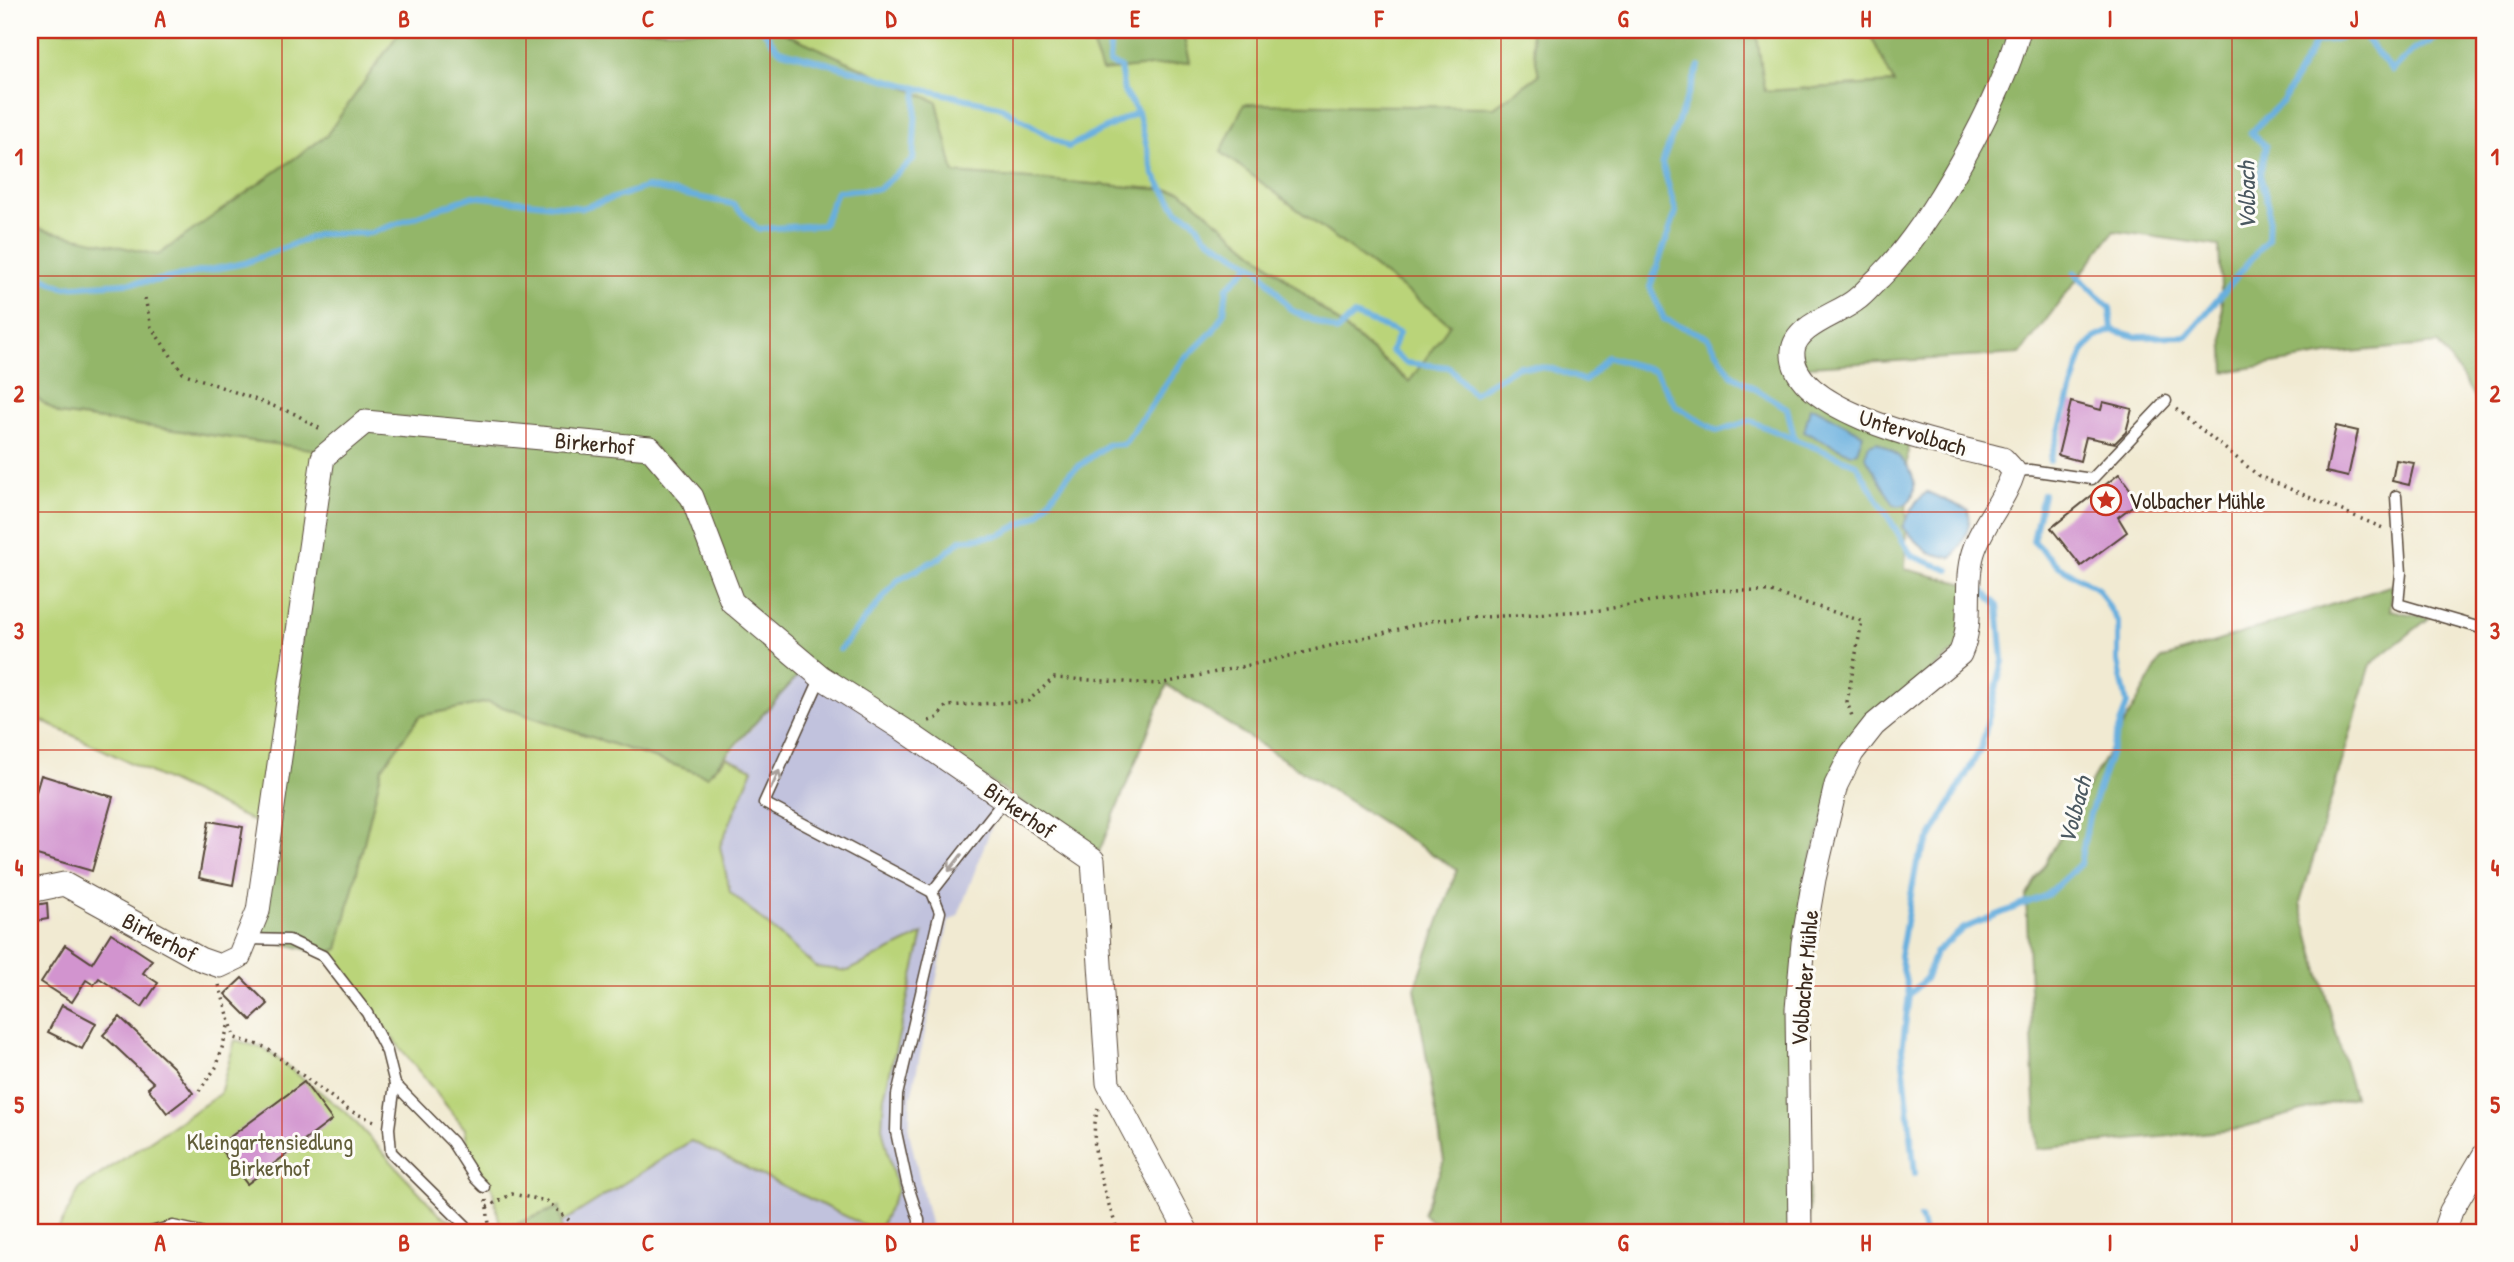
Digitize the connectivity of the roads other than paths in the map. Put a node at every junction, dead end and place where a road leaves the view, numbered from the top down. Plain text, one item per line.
1 (2020, 30) edge
2 (2166, 401) road end
3 (2014, 471) junction
4 (2396, 496) dead end
5 (2484, 629) edge
6 (821, 677) junction
7 (1005, 799) junction
8 (30, 891) edge
9 (932, 892) junction
10 (248, 939) junction
11 (395, 1084) junction
12 (2484, 1155) edge
13 (484, 1187) road end
14 (151, 1232) edge
15 (201, 1232) edge
16 (462, 1232) edge
17 (919, 1232) edge
18 (1187, 1232) edge
19 (1800, 1232) edge
20 (2444, 1232) edge

1 - 3 street, Untervolbach
2 - 3 lane
3 - 19 street, Volbacher Mühle
4 - 5 lane
6 - 7 street, Birkerhof
9 -> 6 lane
6 - 10 street, Birkerhof
7 -> 9 lane
7 - 18 street, Birkerhof
8 - 10 street, Birkerhof
9 - 17 lane
10 - 11 lane
11 - 13 lane
11 - 16 lane
12 - 20 street
14 - 15 lane

